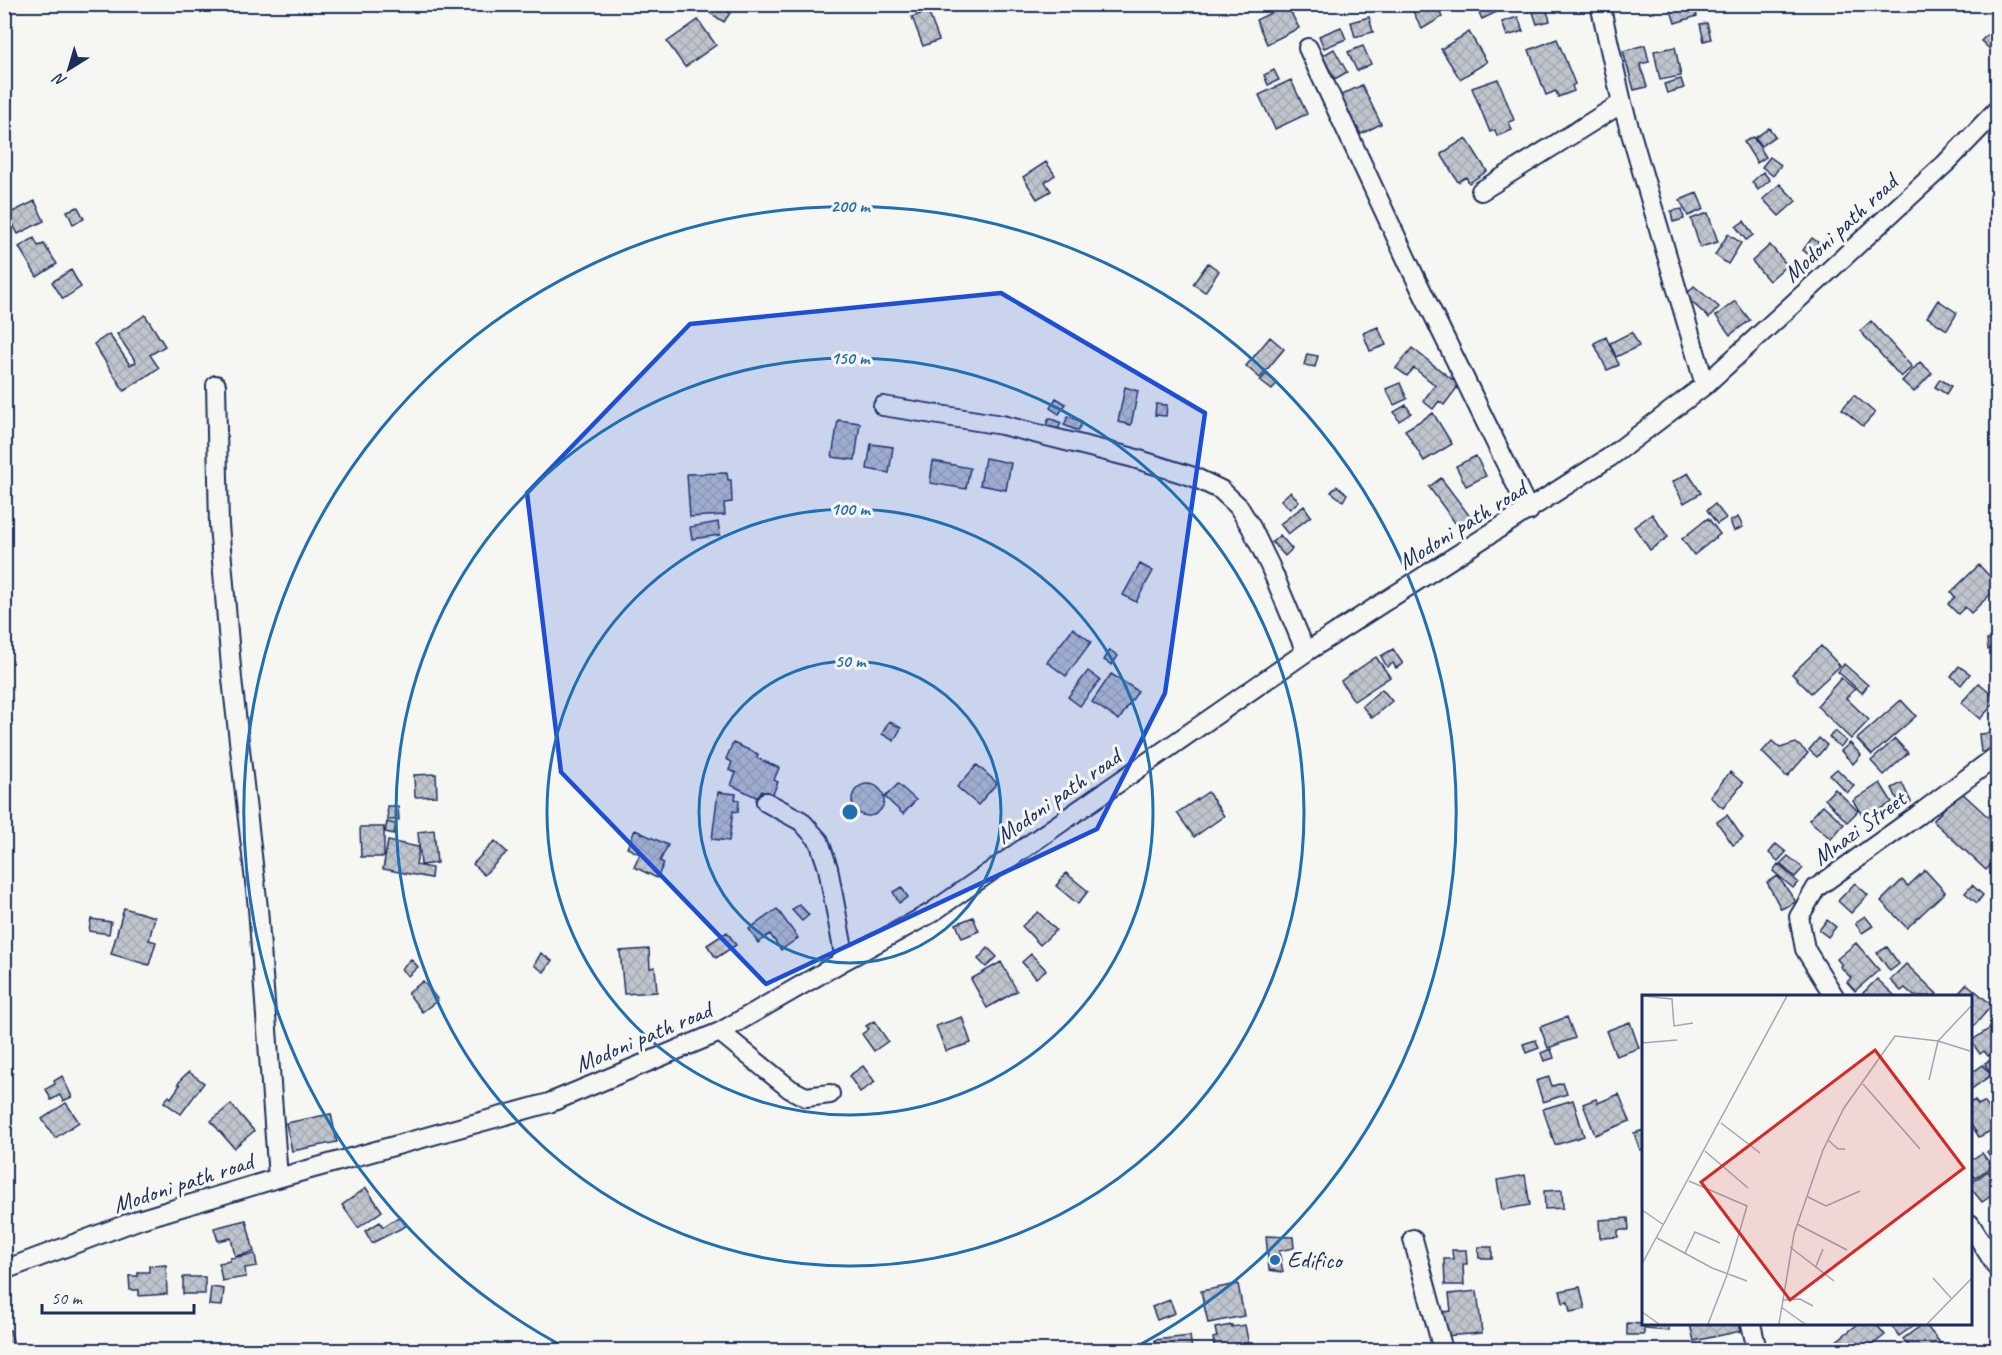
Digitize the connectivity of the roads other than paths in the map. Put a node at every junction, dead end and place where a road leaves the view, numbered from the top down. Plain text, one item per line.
1 (1600, 4) edge
2 (1308, 48) dead end
3 (1622, 103) junction
4 (1998, 110) edge
5 (1481, 191) dead end
6 (216, 385) dead end
7 (1705, 385) junction
8 (883, 406) dead end
9 (1529, 511) junction
10 (1306, 652) junction
11 (1998, 754) edge
12 (766, 802) dead end
13 (845, 960) junction
14 (1833, 995) edge
15 (720, 1032) junction
16 (831, 1094) dead end
17 (278, 1178) junction
18 (1972, 1226) edge
19 (1413, 1239) dead end
20 (1998, 1269) edge
21 (4, 1270) edge
22 (1751, 1325) edge
23 (1443, 1350) edge
24 (1757, 1350) edge

1 - 3 street
2 - 9 street
3 - 5 street
3 - 7 street
4 - 7 street, Modoni path road
6 - 17 street
7 - 9 street, Modoni path road
8 - 10 street
9 - 10 street, Modoni path road
10 - 13 street, Modoni path road
11 - 14 street, Mnazi Street
12 - 13 street
13 - 15 street, Modoni path road
15 - 16 street
15 - 17 street, Modoni path road
17 - 21 street, Modoni path road
18 - 20 street
19 - 23 street
22 - 24 street

